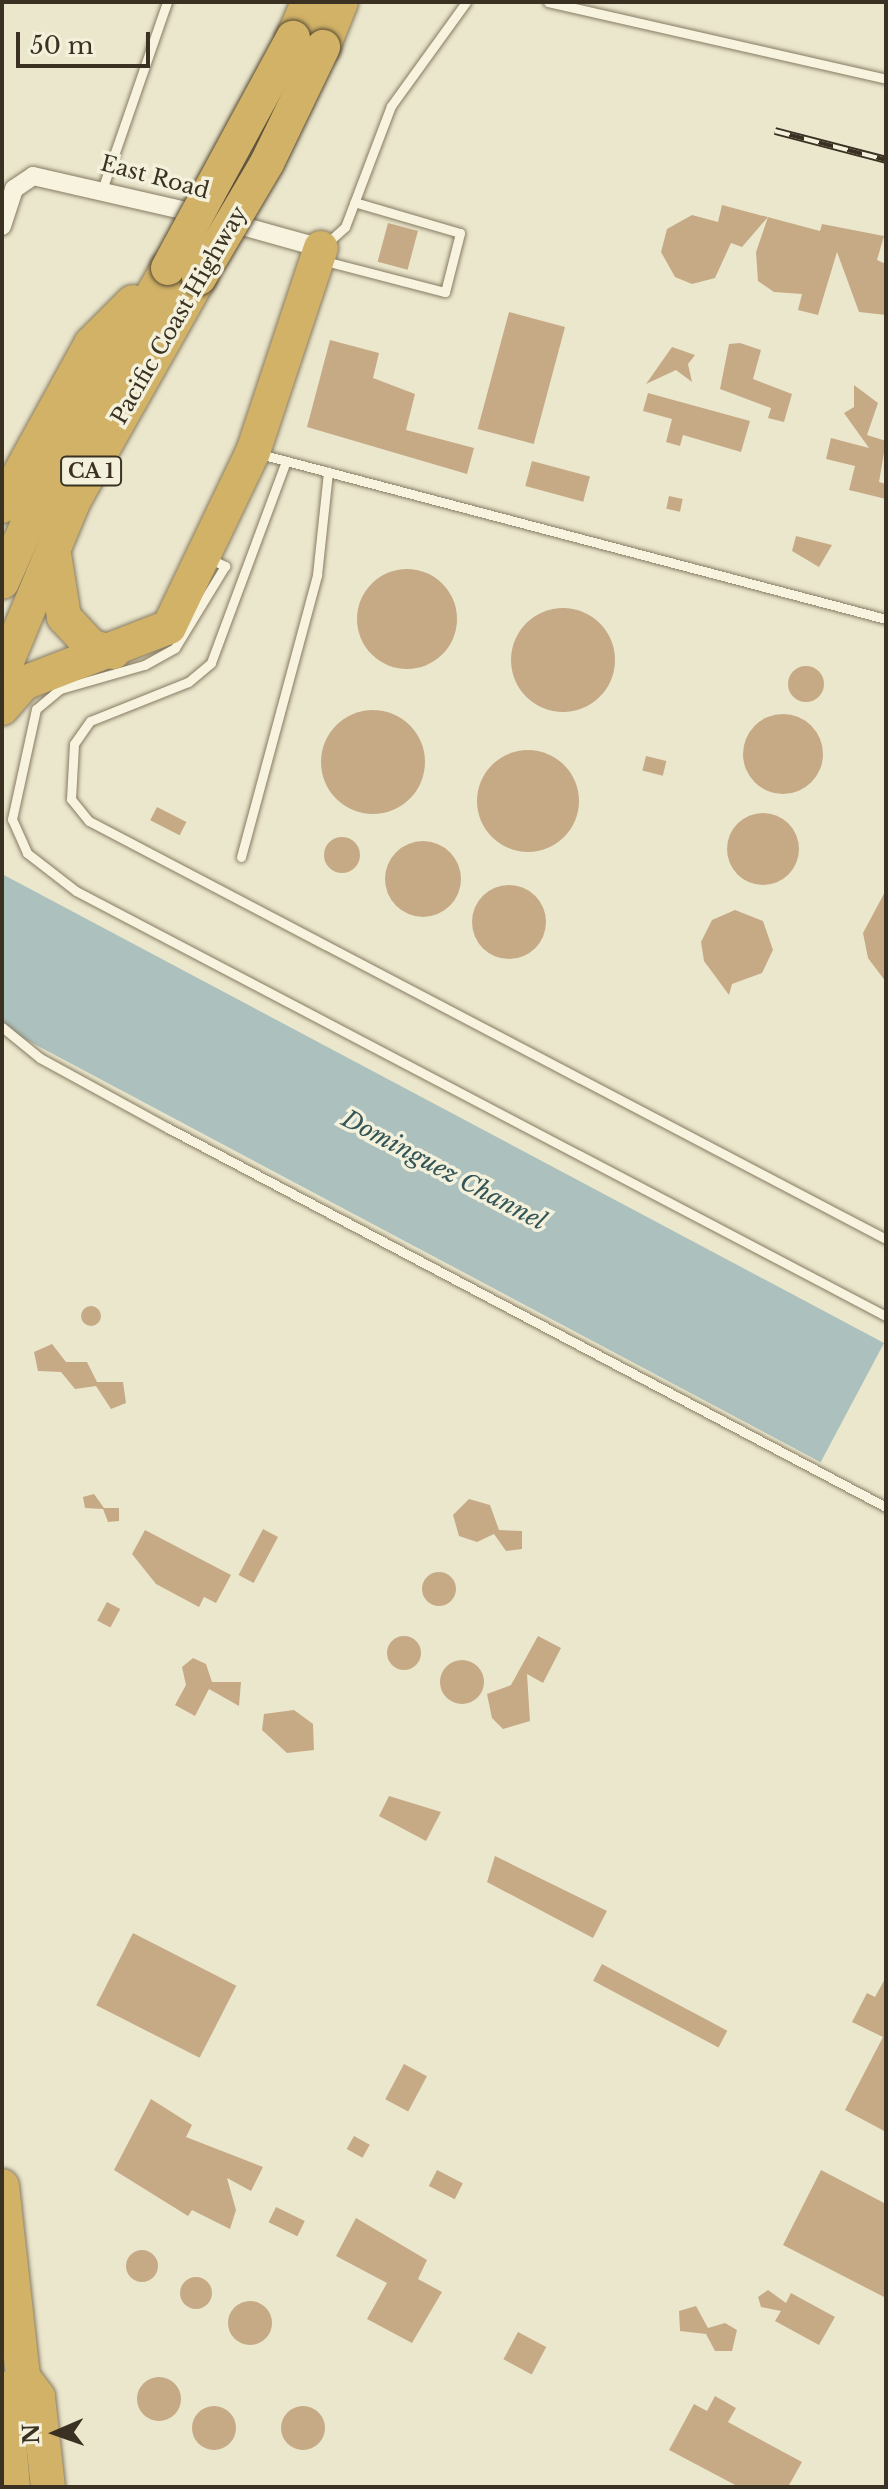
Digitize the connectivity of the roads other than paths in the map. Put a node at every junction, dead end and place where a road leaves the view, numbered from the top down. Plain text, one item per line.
1 (167, 2) edge
2 (308, 2) edge
3 (341, 2) edge
4 (466, 2) edge
5 (548, 2) edge
6 (308, 42) junction
7 (886, 79) edge
8 (103, 187) junction
9 (354, 202) junction
10 (2, 226) edge
11 (320, 253) junction
12 (184, 273) junction
13 (253, 452) junction
14 (286, 461) junction
15 (328, 472) junction
16 (2, 506) edge
17 (54, 546) junction
18 (206, 557) junction
19 (2, 582) edge
20 (886, 619) edge
21 (113, 652) junction
22 (2, 673) edge
23 (2, 708) edge
24 (241, 857) dead end
25 (2, 1027) edge
26 (886, 1239) edge
27 (886, 1316) edge
28 (886, 1507) edge
29 (2, 2186) edge
30 (4, 2230) edge
31 (22, 2390) junction
32 (13, 2487) edge
33 (48, 2487) edge

1 - 8 lane
2 - 6 highway, Pacific Coast Highway / CA 1
3 - 6 highway, Pacific Coast Highway / CA 1
4 - 9 lane
5 - 7 lane
6 - 12 highway, Pacific Coast Highway / CA 1, bridge
8 - 10 street, East Road
8 - 11 street, East Road
9 - 11 lane
9 - 11 lane
11 - 13 highway
12 - 16 highway
12 - 17 highway, Pacific Coast Highway / CA 1
12 - 19 highway, Pacific Coast Highway / CA 1
13 - 14 lane
13 - 18 highway
14 - 15 lane
14 - 26 lane
15 - 20 lane
15 - 24 lane
17 - 21 highway
17 - 22 highway, Pacific Coast Highway / CA 1
18 - 21 highway
18 - 27 lane
21 - 23 highway
25 - 28 lane
29 - 30 highway
30 - 31 highway
31 - 32 highway
31 - 33 highway

